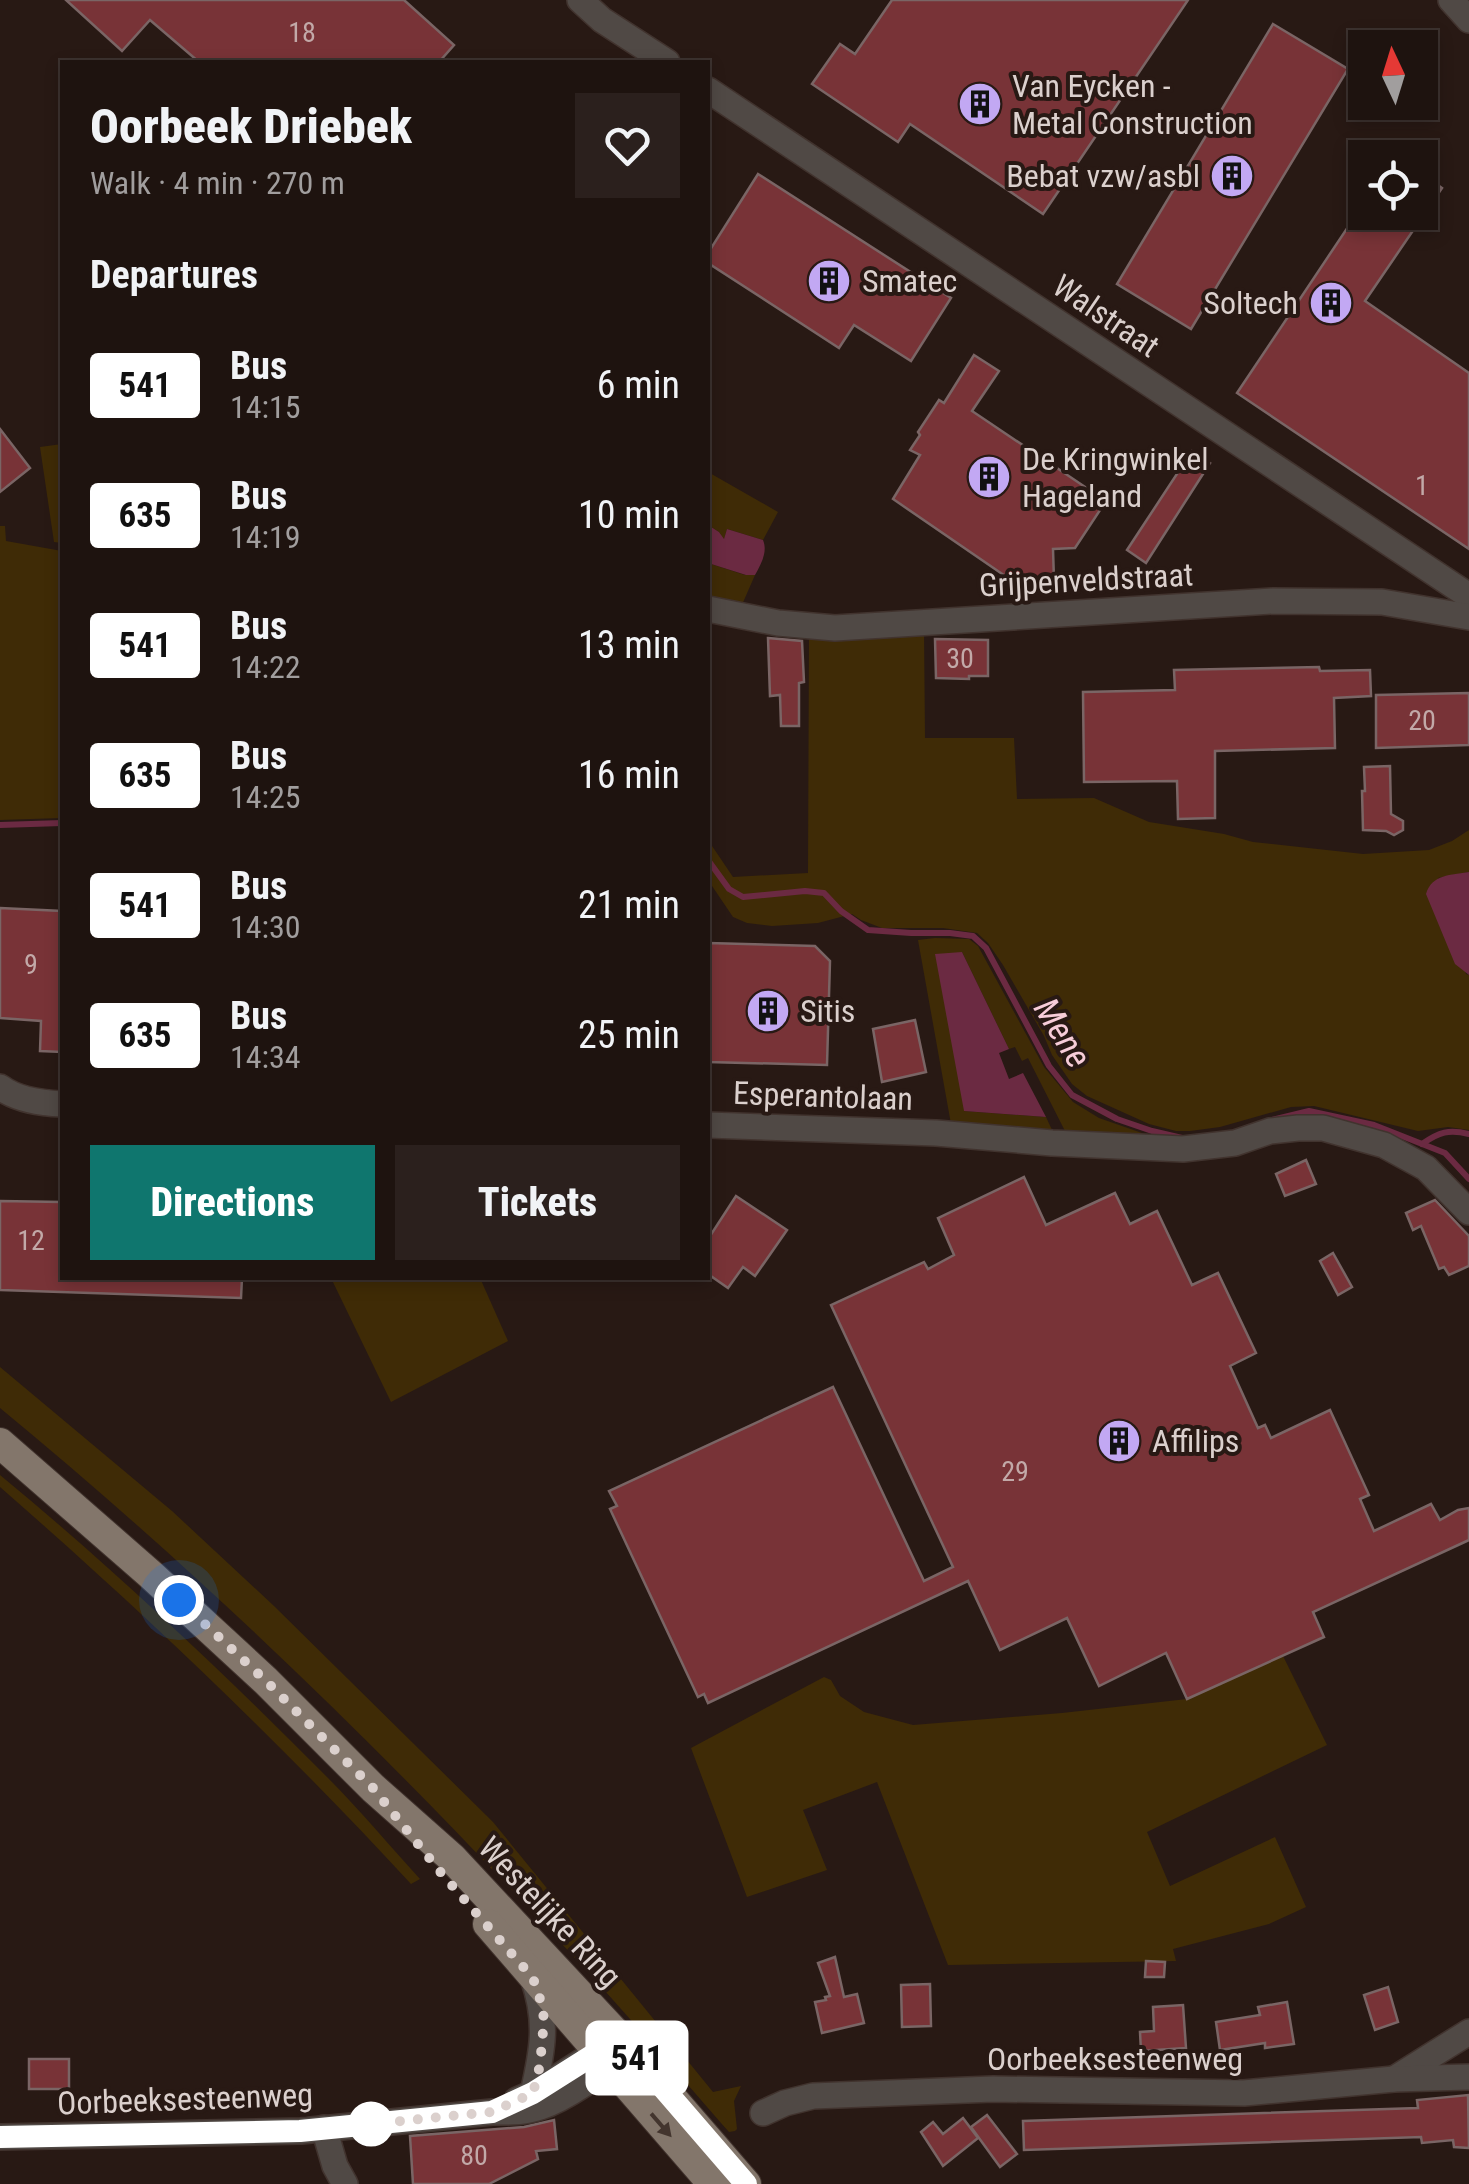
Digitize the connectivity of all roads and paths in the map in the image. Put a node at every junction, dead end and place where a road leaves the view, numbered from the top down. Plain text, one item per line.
1 (580, 0) edge
2 (1451, 0) edge
3 (1469, 20) edge
4 (664, 60) edge
5 (710, 91) edge
6 (1469, 596) edge
7 (710, 609) edge
8 (1469, 617) edge
9 (0, 1087) edge
10 (60, 1104) edge
11 (710, 1125) edge
12 (1469, 1212) edge
13 (0, 1442) edge
14 (373, 1788) junction
15 (533, 1978) junction
16 (1469, 2032) edge
17 (614, 2050) junction
18 (1469, 2077) edge
19 (1394, 2079) junction
20 (533, 2093) junction
21 (492, 2112) junction
22 (763, 2112) dead end
23 (324, 2128) junction
24 (0, 2137) edge
25 (345, 2184) edge
26 (713, 2184) edge
27 (746, 2184) edge

1 - 4 street
2 - 3 street
5 - 6 street, Walstraat
7 - 8 street, Grijpenveldstraat
9 - 10 street
11 - 12 street, Esperantolaan
13 - 14 main road, Westelijke Ring
14 - 15 main road, Westelijke Ring
14 - 17 main road, Westelijke Ring
15 - 17 main road, Westelijke Ring
15 - 20 street
16 - 19 street
17 - 20 street, Oorbeeksesteenweg
17 - 21 street, Oorbeeksesteenweg
17 -> 26 main road, Westelijke Ring
17 - 27 main road, Westelijke Ring
18 - 19 street, Oorbeeksesteenweg
19 - 22 street, Oorbeeksesteenweg
20 - 21 street, Oorbeeksesteenweg
21 - 23 street, Oorbeeksesteenweg
23 - 24 street, Oorbeeksesteenweg
23 - 25 street

